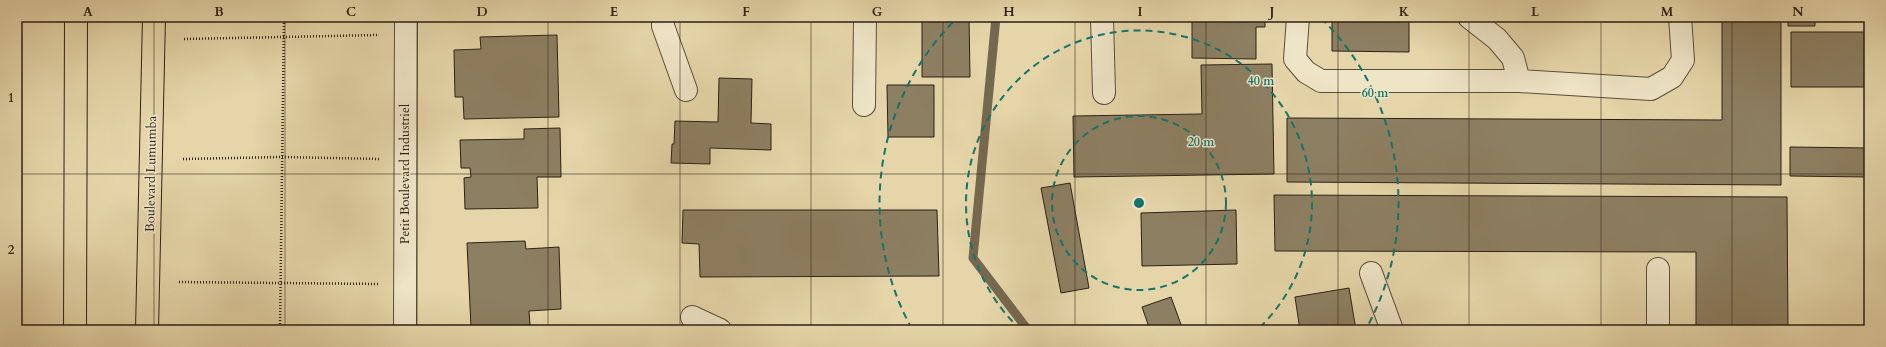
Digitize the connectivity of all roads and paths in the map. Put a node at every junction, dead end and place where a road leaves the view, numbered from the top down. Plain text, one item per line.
1 (76, 17) edge
2 (154, 17) edge
3 (284, 17) edge
4 (406, 17) edge
5 (663, 17) edge
6 (865, 17) edge
7 (1102, 17) edge
8 (1298, 17) edge
9 (1469, 17) edge
10 (1680, 17) edge
11 (382, 35) dead end
12 (284, 37) junction
13 (184, 39) dead end
14 (1520, 81) junction
15 (686, 90) dead end
16 (1104, 93) dead end
17 (864, 105) dead end
18 (282, 157) junction
19 (183, 159) dead end
20 (384, 160) dead end
21 (1658, 269) dead end
22 (1371, 273) dead end
23 (179, 282) dead end
24 (280, 282) junction
25 (382, 284) dead end
26 (692, 317) dead end
27 (75, 330) edge
28 (147, 330) edge
29 (280, 330) edge
30 (405, 330) edge
31 (720, 330) edge
32 (1392, 330) edge
33 (1658, 330) edge

1 - 27 highway
2 - 28 highway, Boulevard Lumumba
3 - 12 path
4 - 30 street, Petit Boulevard Industriel
5 - 15 street
6 - 17 street
7 - 16 street
8 - 14 street
9 - 14 street
10 - 14 street
11 - 12 path
12 - 13 path
12 - 18 path
18 - 19 path
18 - 20 path
18 - 24 path
21 - 33 street
22 - 32 street
23 - 24 path
24 - 25 path
24 - 29 path
26 - 31 street

